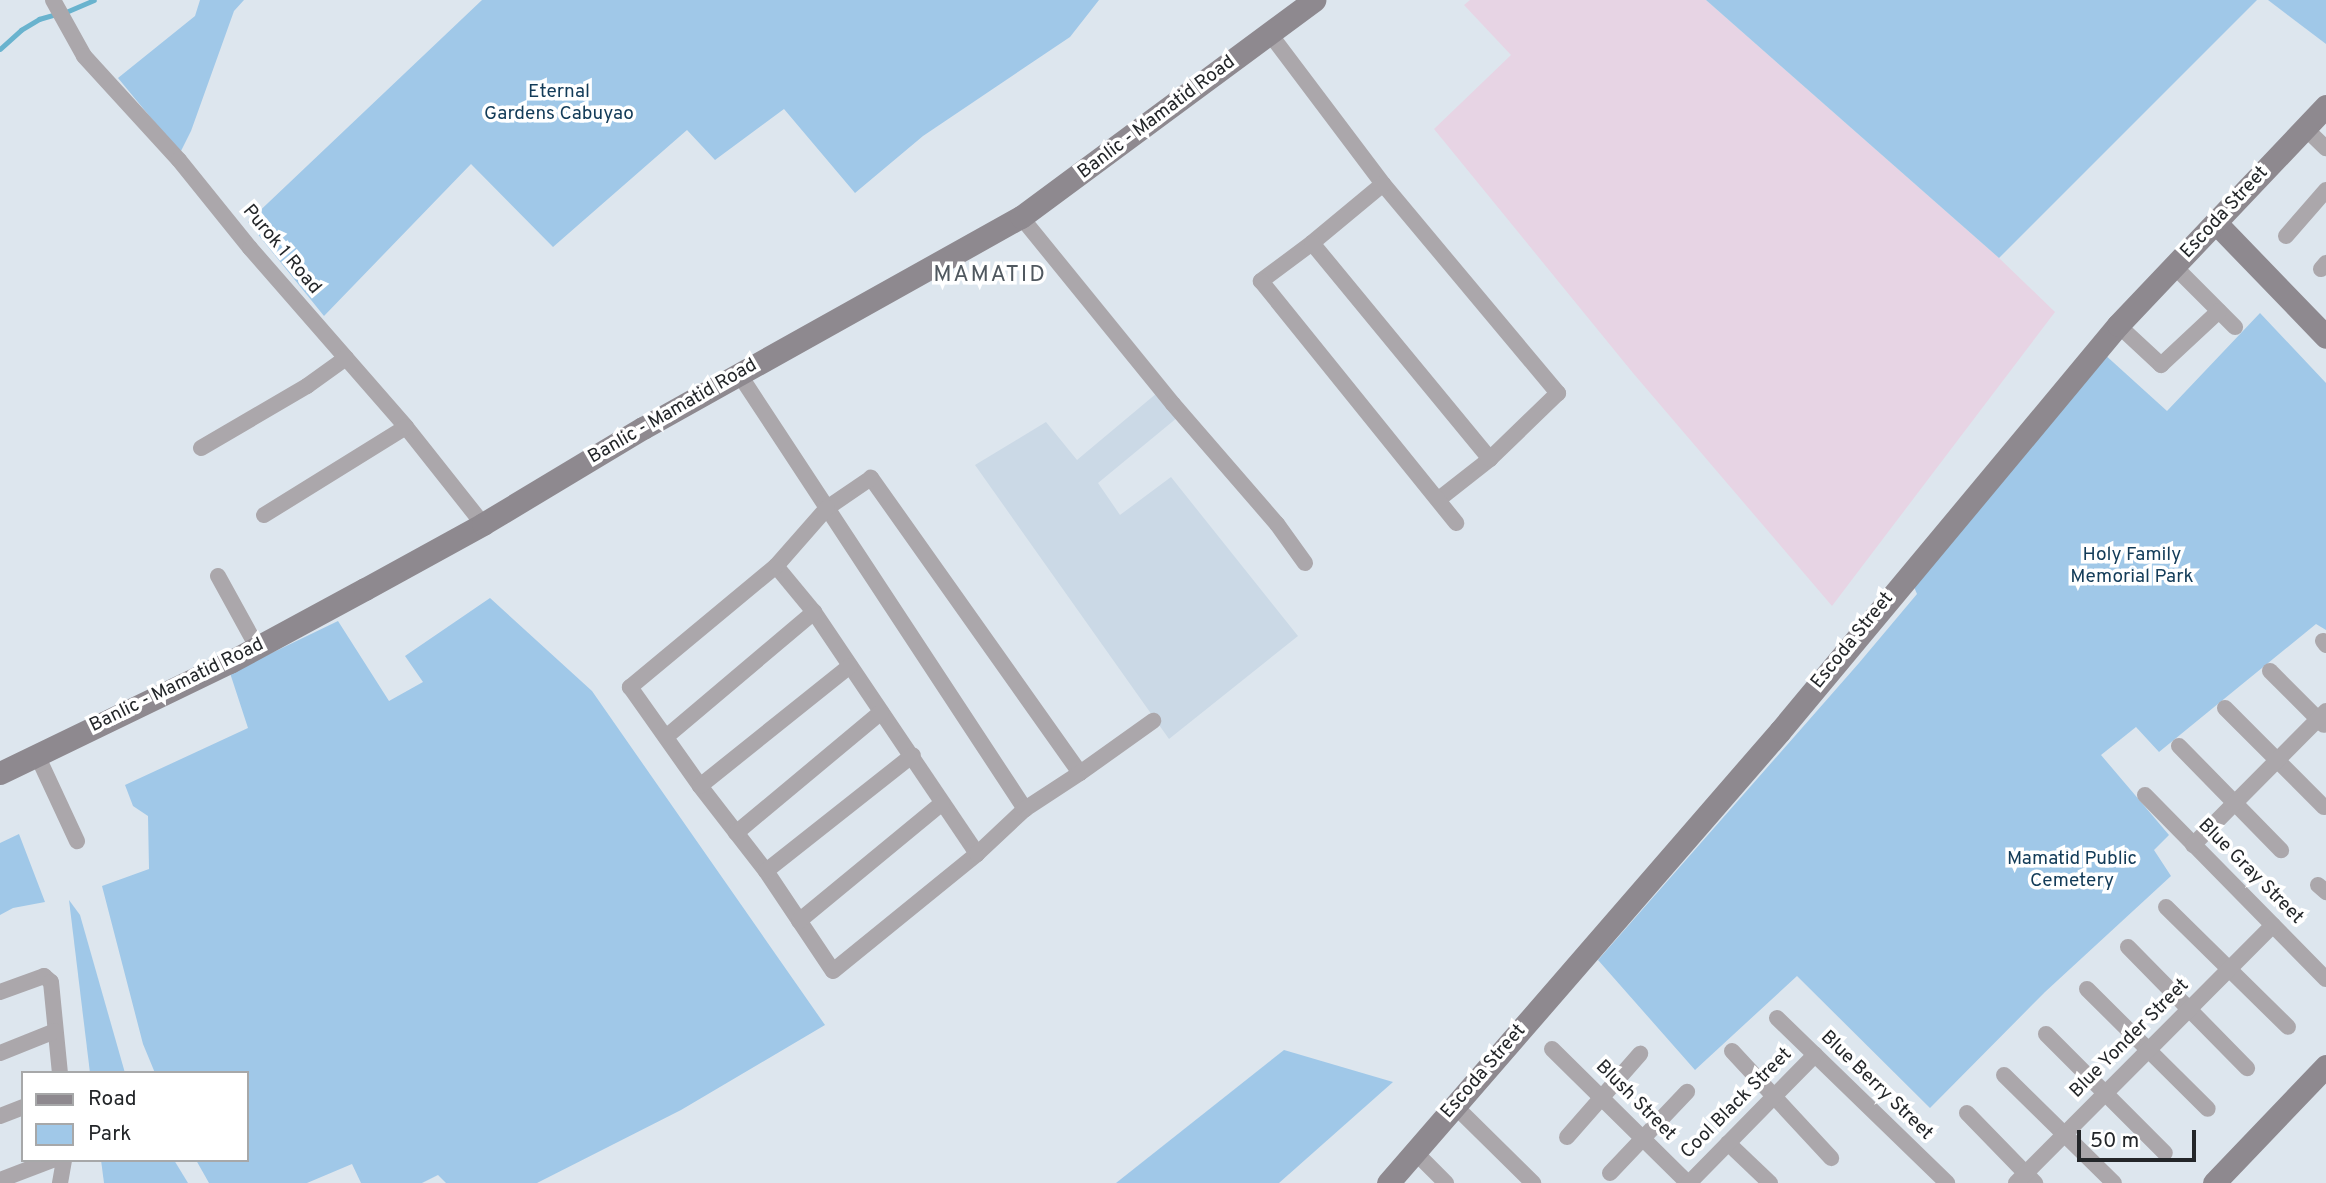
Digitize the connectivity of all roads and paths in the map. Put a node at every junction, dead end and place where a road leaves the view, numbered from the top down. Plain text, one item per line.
1 (54, 0) edge
2 (1314, 0) edge
3 (1270, 34) junction
4 (2326, 106) edge
5 (2305, 128) junction
6 (2326, 148) edge
7 (1383, 184) junction
8 (2326, 190) edge
9 (1021, 217) junction
10 (2216, 223) junction
11 (2286, 236) dead end
12 (1312, 243) junction
13 (2175, 267) junction
14 (2219, 311) junction
15 (2118, 325) junction
16 (2235, 327) dead end
17 (2326, 337) edge
18 (346, 358) junction
19 (739, 374) junction
20 (405, 427) junction
21 (201, 448) dead end
22 (1490, 459) junction
23 (1439, 499) junction
24 (827, 508) junction
25 (264, 515) dead end
26 (1456, 523) dead end
27 (483, 524) junction
28 (1305, 563) dead end
29 (776, 566) junction
30 (218, 576) dead end
31 (814, 612) junction
32 (257, 647) junction
33 (850, 666) junction
34 (2270, 671) dead end
35 (2225, 708) dead end
36 (881, 712) junction
37 (2323, 719) edge
38 (1153, 720) dead end
39 (666, 737) junction
40 (2179, 746) dead end
41 (37, 755) junction
42 (913, 755) junction
43 (2277, 761) junction
44 (0, 774) edge
45 (1080, 774) junction
46 (700, 786) junction
47 (2145, 795) dead end
48 (942, 803) junction
49 (2235, 803) junction
50 (2324, 807) dead end
51 (1025, 808) junction
52 (736, 833) junction
53 (77, 841) dead end
54 (2193, 845) junction
55 (2281, 850) dead end
56 (977, 854) junction
57 (766, 871) junction
58 (2166, 907) dead end
59 (799, 921) junction
60 (2273, 925) junction
61 (2128, 947) dead end
62 (2229, 969) junction
63 (2326, 979) edge
64 (2087, 989) dead end
65 (0, 991) edge
66 (2189, 1009) junction
67 (1777, 1018) dead end
68 (2288, 1027) dead end
69 (55, 1031) junction
70 (2046, 1034) dead end
71 (1552, 1049) dead end
72 (2148, 1050) junction
73 (1731, 1051) dead end
74 (0, 1053) edge
75 (1640, 1054) dead end
76 (1815, 1055) junction
77 (2326, 1066) edge
78 (2248, 1068) dead end
79 (60, 1071) edge
80 (2004, 1075) dead end
81 (1686, 1092) dead end
82 (2105, 1093) junction
83 (1774, 1097) junction
84 (1601, 1098) junction
85 (1455, 1106) junction
86 (21, 1108) edge
87 (2208, 1109) dead end
88 (1967, 1113) dead end
89 (0, 1116) edge
90 (2064, 1135) junction
91 (1567, 1137) dead end
92 (1642, 1138) junction
93 (1728, 1143) junction
94 (1415, 1152) junction
95 (2165, 1153) dead end
96 (1831, 1158) dead end
97 (47, 1162) edge
98 (64, 1162) edge
99 (1610, 1173) dead end
100 (0, 1180) edge
101 (2025, 1180) edge
102 (61, 1183) edge
103 (1388, 1183) edge
104 (1446, 1183) edge
105 (1533, 1183) edge
106 (1688, 1183) edge
107 (1770, 1183) edge
108 (1947, 1183) edge
109 (2113, 1183) edge
110 (2214, 1183) edge

1 - 18 street, Purok 1 Road
2 - 3 street, Banlic - Mamatid Road
3 - 7 street
3 - 9 street, Banlic - Mamatid Road
4 - 5 street, Escoda Street
5 - 6 street
5 - 10 street, Escoda Street
7 - 12 street
7 - 22 street
8 - 11 street
9 - 19 street, Banlic - Mamatid Road
9 - 28 street
10 - 13 street, Escoda Street
10 - 17 street
12 - 22 street
12 - 23 street
13 - 14 street
13 - 15 street, Escoda Street
14 - 15 street
14 - 16 street
15 - 85 street, Escoda Street
18 - 20 street, Purok 1 Road
18 - 21 street
19 - 24 street
19 - 27 street, Banlic - Mamatid Road
20 - 25 street
20 - 27 street, Purok 1 Road
22 - 23 street
23 - 26 street
24 - 29 street
24 - 45 street
24 - 51 street
27 - 32 street, Banlic - Mamatid Road
29 - 31 street
29 - 39 street
30 - 32 street
31 - 33 street
31 - 39 street
32 - 41 street, Banlic - Mamatid Road
33 - 36 street
33 - 46 street
34 - 37 street
35 - 43 street
36 - 42 street
36 - 52 street
37 - 43 street
38 - 45 street
39 - 46 street
40 - 49 street
41 - 44 street, Banlic - Mamatid Road
41 - 53 street
42 - 48 street
42 - 57 street
43 - 49 street
43 - 50 street
45 - 51 street
46 - 52 street
47 - 54 street, Blue Gray Street
48 - 56 street
48 - 59 street
49 - 54 street
49 - 55 street
51 - 56 street
52 - 57 street
54 - 60 street, Blue Gray Street
56 - 59 street
57 - 59 street
58 - 62 street
60 - 62 street, Blue Yonder Street
60 - 63 street, Blue Gray Street
61 - 66 street
62 - 66 street, Blue Yonder Street
62 - 68 street
64 - 72 street
65 - 69 street
66 - 72 street, Blue Yonder Street
66 - 78 street
67 - 76 street, Blue Berry Street
69 - 74 street
69 - 79 street
70 - 82 street
71 - 84 street, Blush Street
72 - 82 street, Blue Yonder Street
72 - 87 street
73 - 83 street
75 - 84 street
76 - 83 street, Cool Black Street
76 - 108 street, Blue Berry Street
77 - 110 street
80 - 90 street
81 - 92 street
82 - 90 street, Blue Yonder Street
82 - 95 street
83 - 93 street, Cool Black Street
83 - 96 street
84 - 91 street
84 - 92 street, Blush Street
85 - 94 street, Escoda Street
85 - 105 street
86 - 89 street
88 - 101 street
90 - 101 street, Blue Yonder Street
90 - 109 street
92 - 99 street
92 - 106 street, Blush Street
93 - 106 street, Cool Black Street
93 - 107 street
94 - 103 street, Escoda Street
94 - 104 street
97 - 100 street
98 - 102 street

